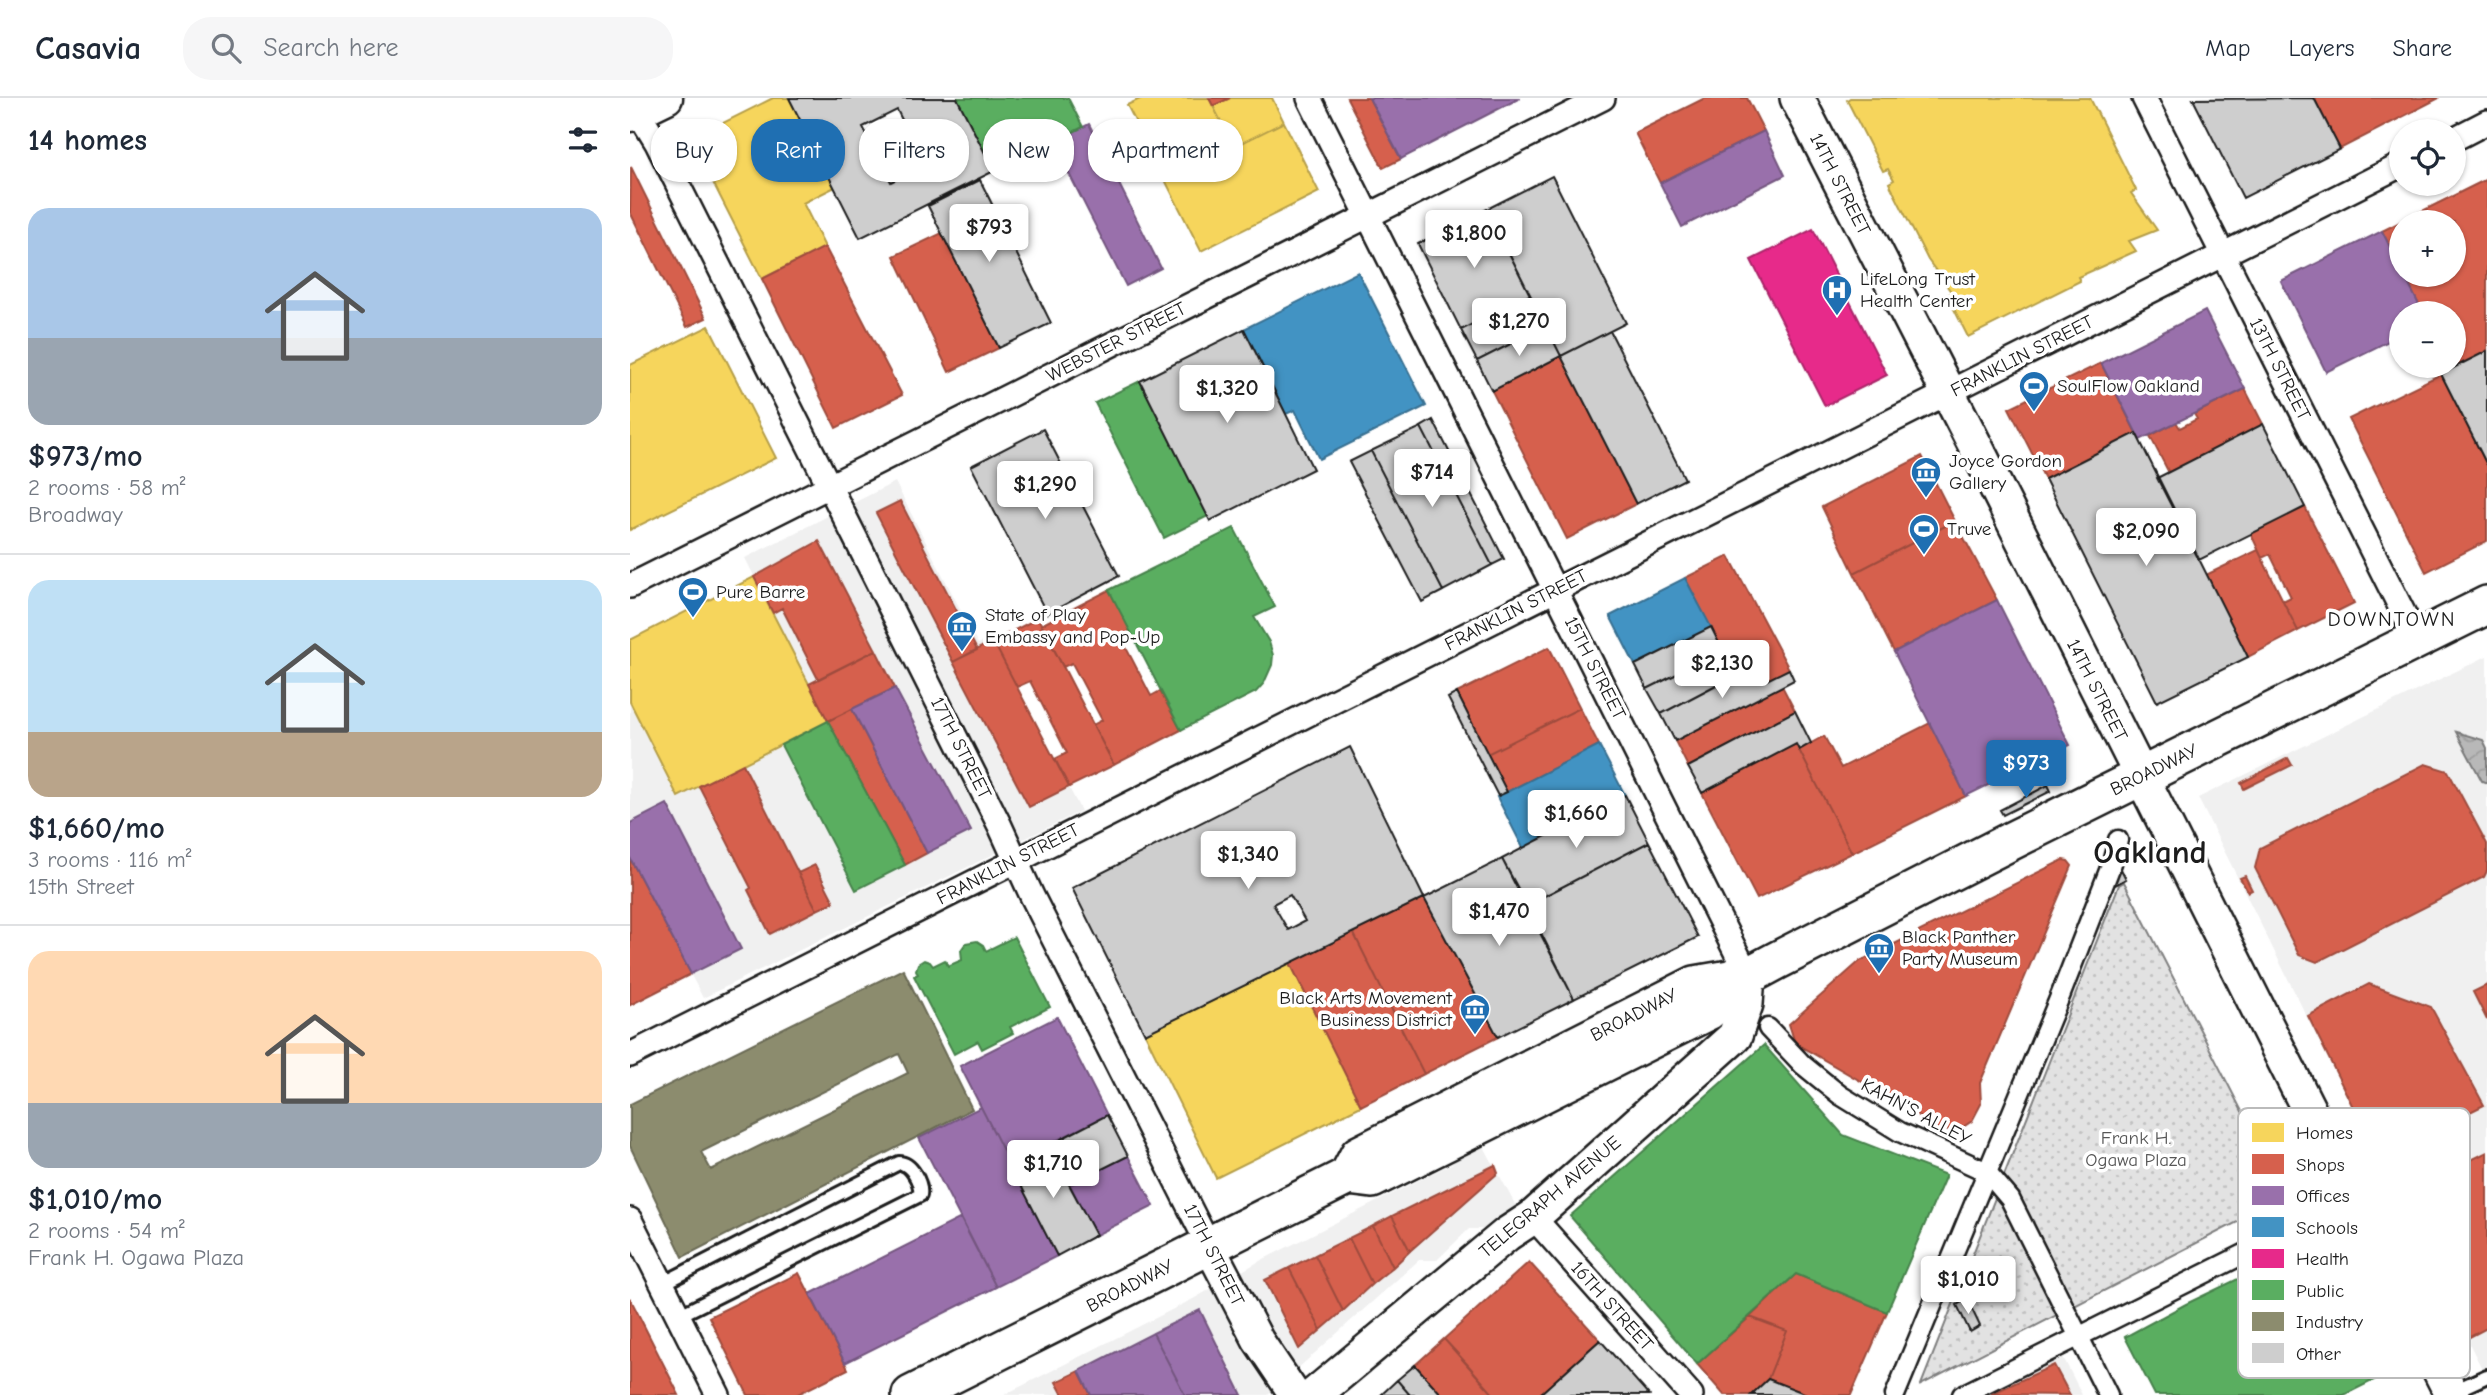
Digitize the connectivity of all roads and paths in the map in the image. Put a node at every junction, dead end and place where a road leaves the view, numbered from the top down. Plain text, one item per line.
1 (667, 98) edge
2 (1309, 98) edge
3 (1603, 98) edge
4 (1797, 98) edge
5 (2144, 98) edge
6 (633, 109) edge
7 (2487, 122) edge
8 (2466, 133) edge
9 (2389, 171) edge
10 (1368, 216) junction
11 (2223, 255) junction
12 (1948, 394) junction
13 (829, 486) junction
14 (630, 586) edge
15 (1555, 590) junction
16 (2487, 605) edge
17 (2417, 640) junction
18 (2141, 776) junction
19 (2118, 840) dead end
20 (1016, 860) junction
21 (1748, 976) junction
22 (1768, 1028) dead end
23 (630, 1055) edge
24 (2308, 1108) edge
25 (1987, 1172) junction
26 (1533, 1217) junction
27 (630, 1220) edge
28 (1209, 1246) junction
29 (2238, 1257) edge
30 (662, 1284) junction
31 (678, 1316) junction
32 (2079, 1336) junction
33 (2487, 1376) edge
34 (2443, 1378) edge
35 (2451, 1394) edge
36 (718, 1395) edge
37 (911, 1395) edge
38 (1295, 1395) edge
39 (1314, 1395) edge
40 (1690, 1395) edge
41 (1895, 1395) edge
42 (1962, 1395) edge
43 (2108, 1395) edge

1 - 6 street
2 - 10 street, 15TH STREET
3 - 10 street, WEBSTER STREET
4 - 12 main road, 14TH STREET
5 - 11 street, 13TH STREET
6 - 13 street, 17TH STREET
7 - 8 street
9 - 11 street, FRANKLIN STREET
10 - 13 street, WEBSTER STREET
10 - 15 street, 15TH STREET
11 - 12 street, FRANKLIN STREET
11 - 17 street, 13TH STREET
12 - 15 street, FRANKLIN STREET
12 - 18 main road, 14TH STREET
13 - 14 street, WEBSTER STREET
13 - 20 street, 17TH STREET
15 - 20 street, FRANKLIN STREET
15 - 21 street, 15TH STREET
16 - 17 main road, BROADWAY
17 - 18 main road, BROADWAY
18 - 21 main road, BROADWAY
18 - 24 main road, 14TH STREET
19 - 25 street
20 - 23 street, FRANKLIN STREET
20 - 28 street, 17TH STREET
21 - 26 main road, TELEGRAPH AVENUE
21 - 28 main road, BROADWAY
22 - 25 street, KAHN'S ALLEY
25 - 32 street
25 - 41 street
26 - 39 main road, TELEGRAPH AVENUE
26 - 40 street, 16TH STREET
27 - 30 street
28 - 37 main road, BROADWAY
28 - 38 street, 17TH STREET
29 - 32 street
30 - 31 street
30 - 31 lane
31 - 36 street
32 - 42 street
32 - 43 street
33 - 35 lane
34 - 35 main road, 14TH STREET

